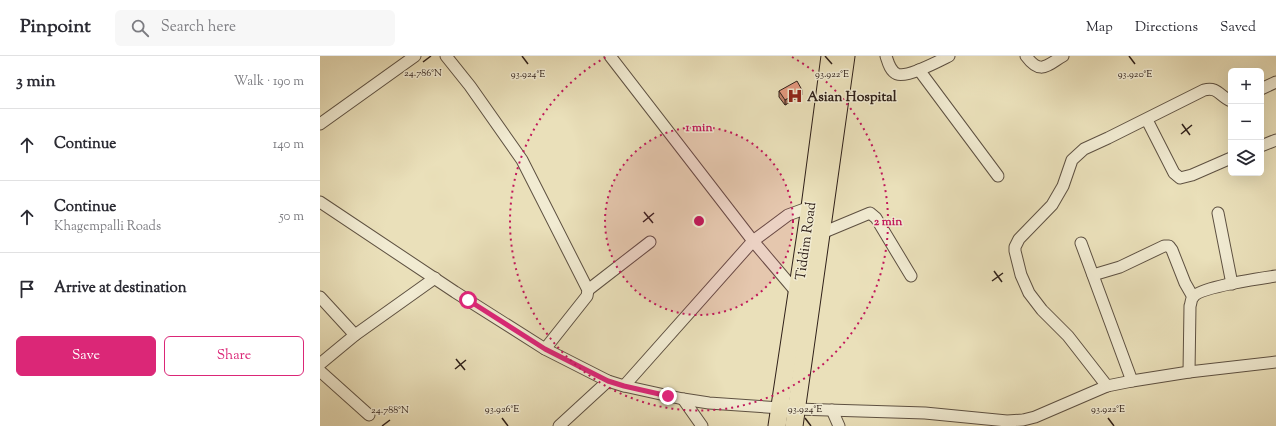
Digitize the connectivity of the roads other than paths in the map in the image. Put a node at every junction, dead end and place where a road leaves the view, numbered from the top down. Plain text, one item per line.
1 (415, 56) edge
2 (446, 56) edge
3 (610, 56) edge
4 (830, 56) edge
5 (846, 56) edge
6 (886, 56) edge
7 (949, 56) edge
8 (1026, 56) edge
9 (1064, 56) edge
10 (401, 60) edge
11 (919, 70) junction
12 (1276, 82) edge
13 (1264, 88) edge
14 (1228, 99) edge
15 (1146, 120) junction
16 (320, 124) edge
17 (1276, 140) edge
18 (1264, 145) edge
19 (1228, 159) edge
20 (998, 176) dead end
21 (320, 202) edge
22 (810, 207) junction
23 (1218, 213) dead end
24 (822, 233) junction
25 (753, 241) junction
26 (650, 242) dead end
27 (1081, 243) dead end
28 (1093, 275) junction
29 (911, 276) dead end
30 (1276, 276) edge
31 (435, 278) junction
32 (1232, 284) junction
33 (588, 290) junction
34 (798, 294) junction
35 (1192, 297) junction
36 (320, 298) edge
37 (355, 335) junction
38 (545, 349) junction
39 (1276, 362) edge
40 (320, 364) edge
41 (320, 370) edge
42 (1189, 372) junction
43 (608, 381) junction
44 (1132, 381) junction
45 (624, 386) junction
46 (1107, 386) junction
47 (683, 399) junction
48 (779, 408) junction
49 (796, 409) junction
50 (832, 410) junction
51 (370, 415) dead end
52 (1007, 424) edge
53 (559, 426) edge
54 (702, 426) edge
55 (777, 426) edge
56 (794, 426) edge
57 (839, 426) edge

1 - 10 street
2 - 33 street
3 - 25 street
4 - 22 highway, Tiddim Road
5 - 24 highway, Tiddim Road
6 - 11 street
7 - 11 street
8 - 9 street
10 - 16 street
11 - 20 street
12 - 13 street
14 - 15 street
15 - 19 street
15 - 46 street
17 - 18 street
21 - 31 street
22 - 25 street
22 - 34 highway, Tiddim Road
23 - 32 street
24 - 29 street
24 - 49 highway, Tiddim Road
25 - 34 street
25 - 45 street
26 - 33 street
27 - 28 street
28 - 35 street
28 - 44 street
30 - 32 street
31 - 37 street
31 - 38 street
32 - 35 street
33 - 38 street
34 - 48 highway, Tiddim Road
35 - 42 street
36 - 37 street
37 - 40 street
38 - 43 street
39 - 42 street
41 - 51 street
42 - 44 street
43 - 45 street
43 - 53 street
44 - 46 street
45 - 47 street
46 - 52 street
47 - 48 street
47 - 54 street
48 - 49 street
48 - 55 highway, Tiddim Road
49 - 50 street
49 - 56 highway, Tiddim Road
50 - 52 street
50 - 57 street

